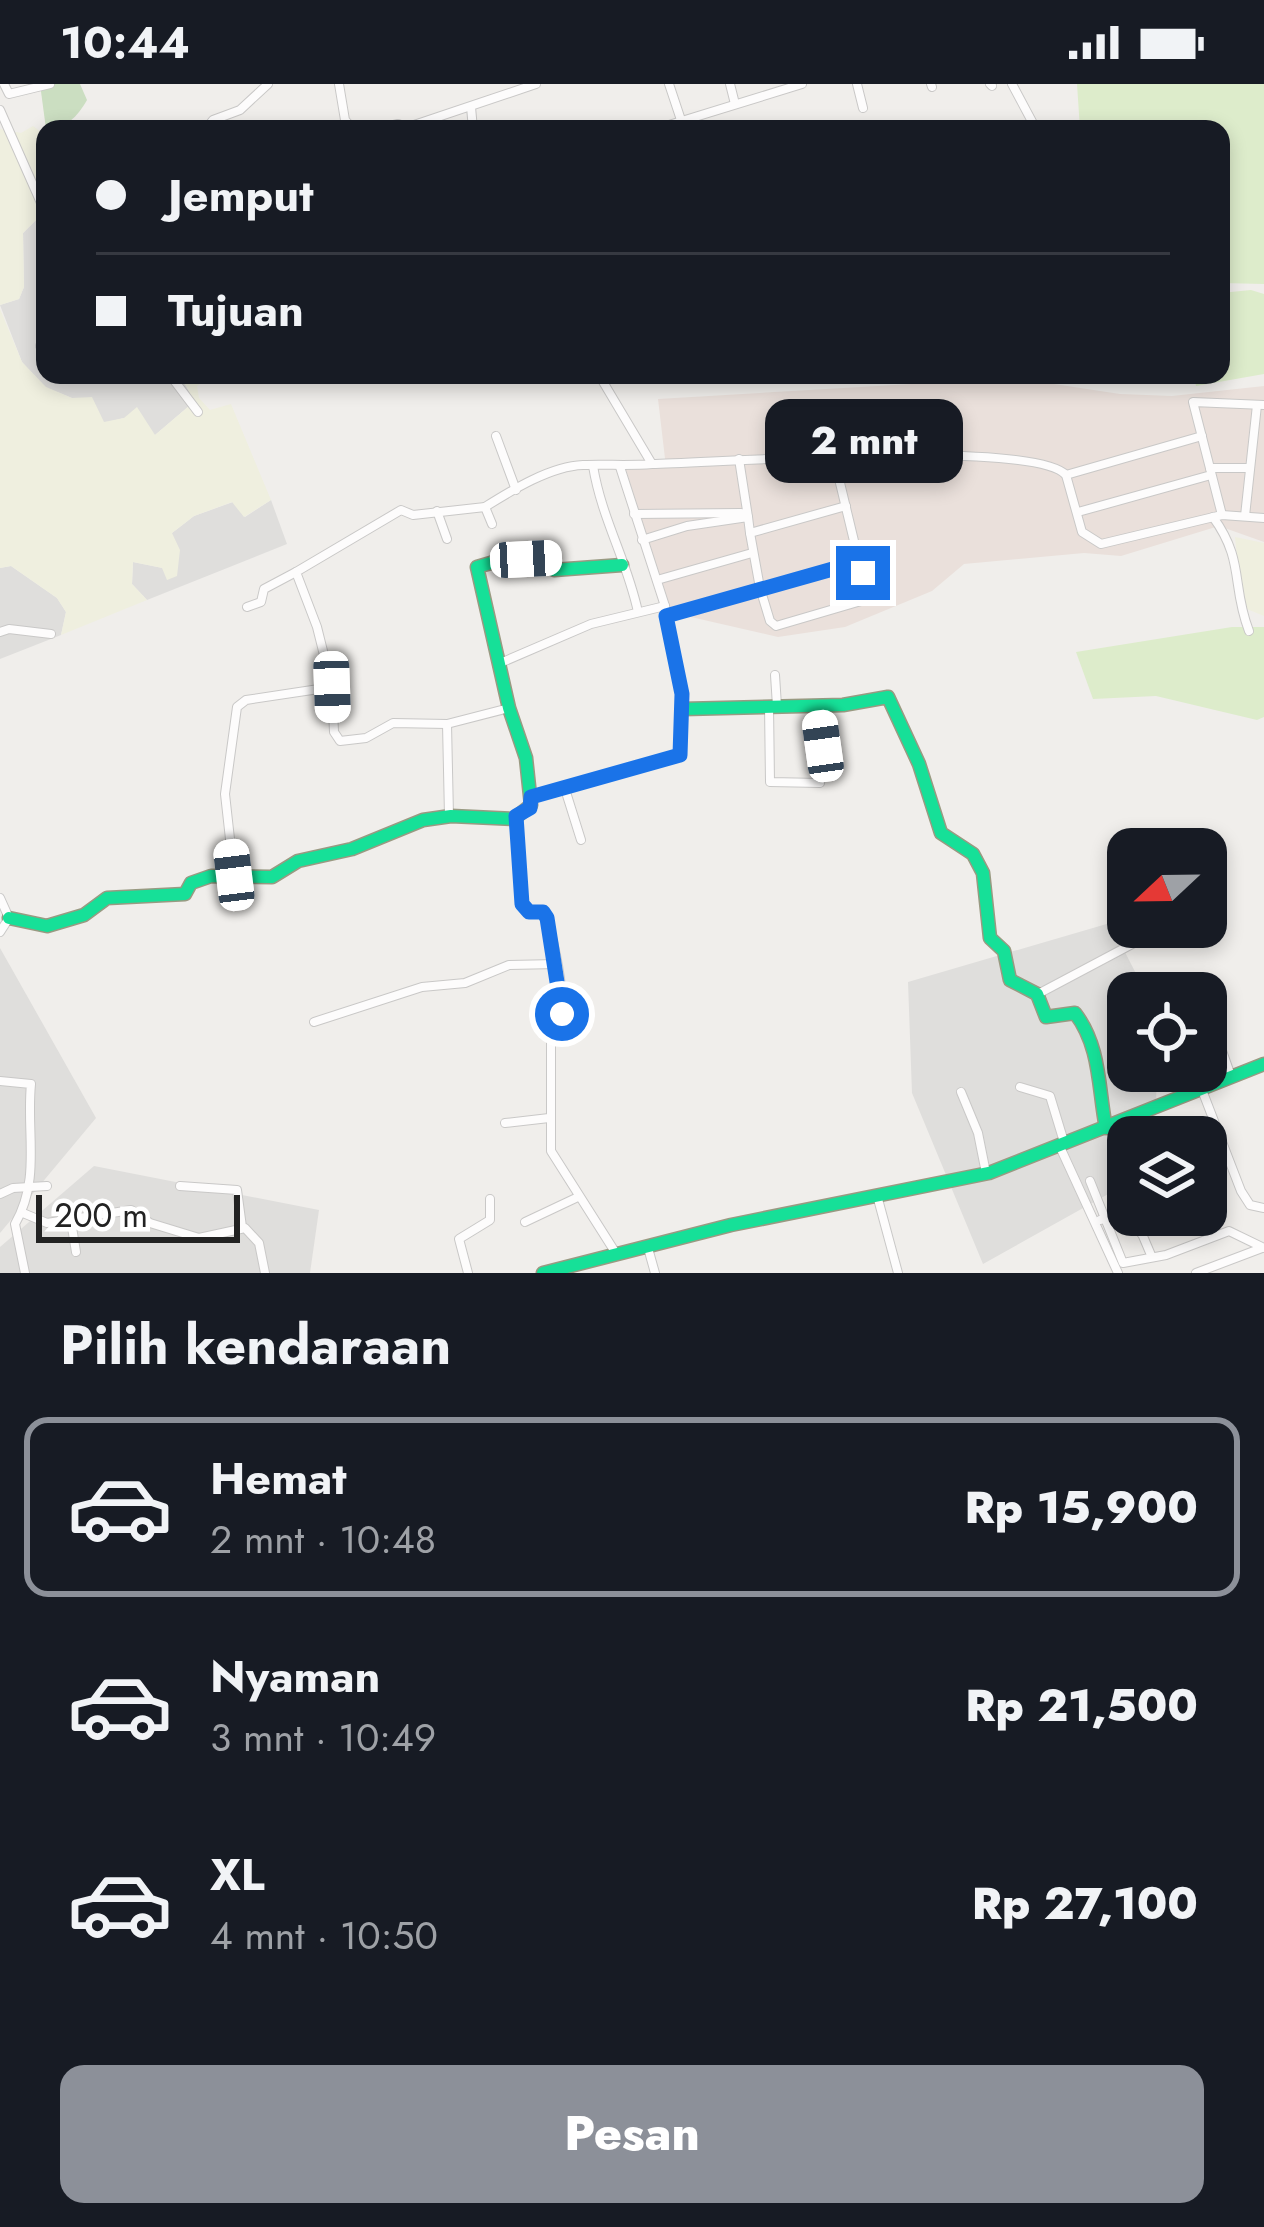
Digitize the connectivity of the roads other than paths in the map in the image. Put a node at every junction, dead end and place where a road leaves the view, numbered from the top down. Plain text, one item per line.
1 (4, 84) edge
2 (50, 84) edge
3 (268, 84) edge
4 (339, 84) edge
5 (536, 84) edge
6 (669, 84) edge
7 (730, 84) edge
8 (798, 84) edge
9 (872, 84) edge
10 (1012, 84) edge
11 (32, 86) edge
12 (858, 86) edge
13 (735, 104) junction
14 (471, 106) junction
15 (863, 108) dead end
16 (0, 110) edge
17 (213, 120) edge
18 (345, 120) edge
19 (431, 120) edge
20 (472, 120) edge
21 (681, 120) edge
22 (690, 120) edge
23 (1031, 120) edge
24 (36, 192) edge
25 (174, 384) edge
26 (604, 384) edge
27 (1260, 405) edge
28 (199, 412) dead end
29 (496, 436) dead end
30 (1202, 436) junction
31 (834, 458) junction
32 (739, 459) junction
33 (652, 464) junction
34 (592, 466) junction
35 (620, 467) junction
36 (1250, 471) junction
37 (1210, 472) junction
38 (1066, 475) junction
39 (1264, 476) edge
40 (516, 490) junction
41 (846, 506) junction
42 (485, 507) junction
43 (437, 512) junction
44 (1078, 512) junction
45 (634, 514) junction
46 (747, 515) junction
47 (1217, 516) junction
48 (1245, 516) junction
49 (1264, 518) edge
50 (492, 524) dead end
51 (750, 532) junction
52 (447, 539) dead end
53 (642, 540) junction
54 (752, 553) junction
55 (861, 561) junction
56 (622, 565) junction
57 (296, 572) junction
58 (657, 580) junction
59 (760, 588) junction
60 (247, 607) dead end
61 (665, 611) junction
62 (638, 612) junction
63 (1249, 631) dead end
64 (0, 632) edge
65 (51, 634) dead end
66 (498, 664) junction
67 (776, 675) dead end
68 (332, 687) junction
69 (773, 706) junction
70 (817, 707) junction
71 (508, 708) junction
72 (683, 710) junction
73 (447, 724) junction
74 (823, 746) dead end
75 (820, 783) dead end
76 (565, 789) junction
77 (531, 797) junction
78 (449, 816) junction
79 (514, 819) junction
80 (581, 840) dead end
81 (234, 875) junction
82 (0, 898) edge
83 (9, 917) junction
84 (0, 932) edge
85 (1122, 948) edge
86 (557, 964) junction
87 (1036, 994) junction
88 (314, 1022) dead end
89 (1227, 1063) edge
90 (1264, 1064) edge
91 (1232, 1077) junction
92 (1227, 1079) edge
93 (0, 1081) edge
94 (1020, 1087) dead end
95 (961, 1092) dead end
96 (1197, 1092) edge
97 (1203, 1092) edge
98 (549, 1118) junction
99 (505, 1124) dead end
100 (1106, 1128) junction
101 (1062, 1145) junction
102 (986, 1174) junction
103 (1090, 1181) dead end
104 (31, 1185) junction
105 (47, 1186) dead end
106 (180, 1186) dead end
107 (0, 1193) edge
108 (578, 1197) junction
109 (490, 1199) dead end
110 (878, 1199) junction
111 (1264, 1208) edge
112 (22, 1213) junction
113 (1107, 1218) edge
114 (1099, 1220) junction
115 (71, 1221) junction
116 (524, 1222) dead end
117 (242, 1227) junction
118 (1142, 1236) edge
119 (1264, 1247) edge
120 (648, 1248) junction
121 (76, 1252) dead end
122 (1151, 1255) junction
123 (618, 1256) junction
124 (1201, 1272) edge
125 (25, 1273) edge
126 (265, 1273) edge
127 (468, 1273) edge
128 (543, 1273) edge
129 (655, 1273) edge
130 (898, 1273) edge
131 (1118, 1273) edge

1 - 11 street
2 - 11 street
3 - 17 street
4 - 18 street
5 - 14 street
6 - 21 street
7 - 13 street
8 - 13 street
9 - 12 street
10 - 23 street
12 - 15 street
13 - 22 street
14 - 19 street
14 - 20 street
16 - 24 street
25 - 28 street
26 - 33 street
27 - 30 street
27 - 36 street
29 - 40 street
30 - 37 street
30 - 38 street
31 - 32 street
31 - 38 street
31 - 41 street
32 - 33 street
32 - 46 street
33 - 35 street
34 - 35 street
34 - 40 street
34 - 56 street
35 - 45 street
36 - 37 street
36 - 39 street
36 - 48 street
37 - 44 street
37 - 47 street
38 - 44 street
40 - 42 street
41 - 51 street
41 - 55 street
42 - 43 street
42 - 50 street
43 - 52 street
43 - 57 street
44 - 47 street
45 - 46 street
45 - 53 street
46 - 51 street
46 - 53 street
47 - 48 street
47 - 63 street
48 - 49 street
51 - 54 street
53 - 58 street
54 - 58 street
54 - 59 street
55 - 59 street
55 - 59 street
56 - 62 street
56 - 66 street
57 - 60 street
57 - 68 street
58 - 61 street
59 - 61 street
61 - 62 street
61 - 72 street
62 - 66 street
64 - 65 street
66 - 71 street
67 - 69 street
68 - 73 street
68 - 81 street
69 - 70 street
69 - 72 street
69 - 75 street
70 - 74 street
70 - 87 street
71 - 73 street
71 - 77 street
72 - 76 street
73 - 78 street
76 - 77 street
76 - 80 street
77 - 79 street
78 - 79 street
78 - 81 street
79 - 86 street
81 - 83 street
82 - 83 street
83 - 84 street
85 - 87 street
86 - 88 street
86 - 98 street
87 - 100 street
89 - 91 street
90 - 91 street
91 - 92 street
93 - 104 street
94 - 101 street
95 - 102 street
96 - 100 street
97 - 111 street
98 - 99 street
98 - 108 street
100 - 101 street
101 - 102 street
101 - 114 street
102 - 110 street
103 - 114 street
104 - 105 street
104 - 107 street
104 - 112 street
106 - 117 street
108 - 116 street
108 - 123 street
109 - 127 street
110 - 120 street
110 - 130 street
112 - 115 street
112 - 125 street
113 - 114 street
114 - 122 street
114 - 131 street
115 - 117 street
115 - 121 street
117 - 126 street
118 - 122 street
119 - 122 street
119 - 124 street
120 - 123 street
120 - 129 street
123 - 128 street

